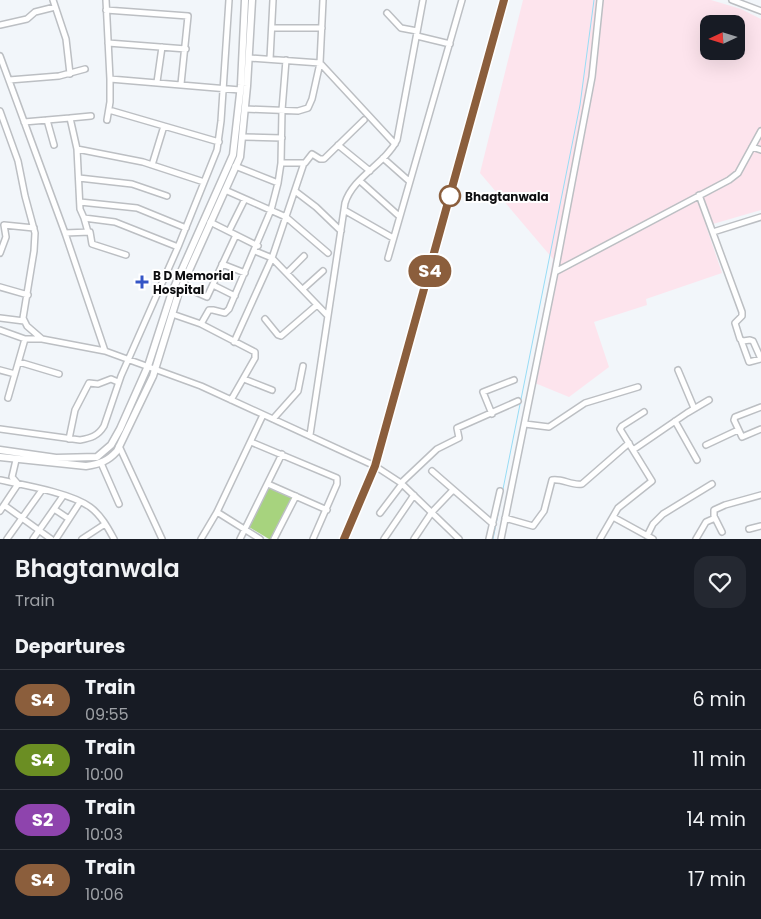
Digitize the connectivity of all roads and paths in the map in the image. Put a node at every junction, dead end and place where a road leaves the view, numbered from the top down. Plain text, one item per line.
1 (53, 0) edge
2 (106, 0) edge
3 (229, 0) edge
4 (245, 0) edge
5 (252, 0) edge
6 (272, 0) edge
7 (323, 0) edge
8 (422, 0) edge
9 (462, 0) edge
10 (600, 0) edge
11 (732, 0) edge
12 (56, 7) junction
13 (106, 10) junction
14 (761, 10) edge
15 (387, 13) dead end
16 (0, 25) edge
17 (272, 28) junction
18 (322, 28) junction
19 (417, 33) junction
20 (108, 43) junction
21 (450, 44) junction
22 (162, 47) junction
23 (186, 49) junction
24 (0, 56) edge
25 (249, 58) junction
26 (270, 59) junction
27 (286, 60) junction
28 (320, 63) junction
29 (85, 69) dead end
30 (70, 74) junction
31 (110, 79) junction
32 (9, 80) junction
33 (158, 82) junction
34 (181, 84) junction
35 (224, 88) junction
36 (240, 90) junction
37 (245, 109) junction
38 (109, 110) junction
39 (282, 110) junction
40 (0, 111) edge
41 (91, 116) dead end
42 (70, 118) junction
43 (47, 120) junction
44 (107, 120) dead end
45 (364, 120) dead end
46 (24, 122) junction
47 (1, 123) edge
48 (164, 126) junction
49 (761, 131) edge
50 (242, 137) junction
51 (282, 138) junction
52 (219, 142) junction
53 (395, 144) junction
54 (54, 145) dead end
55 (338, 145) junction
56 (752, 147) junction
57 (77, 149) junction
58 (761, 150) edge
59 (383, 158) junction
60 (304, 163) junction
61 (282, 164) junction
62 (152, 165) junction
63 (236, 166) junction
64 (370, 172) junction
65 (79, 178) junction
66 (360, 181) junction
67 (409, 181) junction
68 (204, 182) junction
69 (278, 183) junction
70 (225, 190) junction
71 (295, 191) junction
72 (699, 195) junction
73 (167, 196) dead end
74 (245, 198) junction
75 (80, 202) junction
76 (272, 210) junction
77 (344, 210) junction
78 (399, 216) junction
79 (761, 217) edge
80 (84, 218) junction
81 (286, 218) junction
82 (210, 222) junction
83 (34, 228) junction
84 (186, 228) junction
85 (229, 231) junction
86 (341, 231) junction
87 (88, 232) junction
88 (713, 232) junction
89 (65, 233) junction
90 (236, 235) junction
91 (393, 238) junction
92 (178, 247) junction
93 (256, 248) junction
94 (0, 253) edge
95 (328, 253) dead end
96 (126, 255) dead end
97 (304, 256) dead end
98 (272, 258) junction
99 (388, 258) dead end
100 (222, 264) junction
101 (323, 270) dead end
102 (556, 272) junction
103 (245, 273) junction
104 (287, 273) junction
105 (212, 285) junction
106 (182, 286) junction
107 (0, 287) edge
108 (303, 289) junction
109 (28, 294) junction
110 (235, 296) junction
111 (317, 305) junction
112 (172, 314) junction
113 (327, 315) junction
114 (0, 318) edge
115 (265, 319) dead end
116 (24, 321) junction
117 (201, 324) junction
118 (0, 330) edge
119 (25, 339) junction
120 (42, 339) junction
121 (741, 340) junction
122 (234, 342) junction
123 (759, 350) edge
124 (105, 352) junction
125 (129, 359) junction
126 (761, 359) edge
127 (18, 362) junction
128 (303, 366) dead end
129 (151, 368) junction
130 (0, 370) edge
131 (678, 370) dead end
132 (15, 374) junction
133 (59, 374) dead end
134 (244, 378) junction
135 (514, 380) dead end
136 (118, 382) junction
137 (638, 386) dead end
138 (272, 390) dead end
139 (8, 398) dead end
140 (231, 400) junction
141 (709, 400) dead end
142 (518, 401) dead end
143 (761, 407) edge
144 (694, 408) junction
145 (644, 412) dead end
146 (492, 414) junction
147 (263, 415) junction
148 (273, 419) junction
149 (675, 421) junction
150 (525, 424) junction
151 (0, 429) edge
152 (761, 429) edge
153 (738, 430) junction
154 (310, 435) junction
155 (69, 439) junction
156 (251, 442) junction
157 (629, 443) junction
158 (706, 445) dead end
159 (119, 446) junction
160 (0, 450) edge
161 (634, 450) junction
162 (282, 454) junction
163 (0, 457) edge
164 (16, 460) junction
165 (697, 460) dead end
166 (101, 464) junction
167 (432, 471) dead end
168 (0, 480) edge
169 (401, 483) junction
170 (18, 484) junction
171 (268, 484) junction
172 (712, 484) dead end
173 (42, 490) junction
174 (453, 490) junction
175 (500, 491) dead end
176 (414, 495) junction
177 (761, 495) edge
178 (63, 496) junction
179 (296, 496) junction
180 (80, 502) junction
181 (119, 504) dead end
182 (4, 505) junction
183 (54, 508) junction
184 (327, 510) junction
185 (0, 511) edge
186 (217, 512) junction
187 (380, 512) dead end
188 (432, 512) junction
189 (613, 517) junction
190 (22, 518) junction
191 (69, 518) junction
192 (505, 518) junction
193 (715, 518) junction
194 (105, 524) junction
195 (493, 524) junction
196 (761, 526) edge
197 (749, 529) dead end
198 (39, 530) junction
199 (246, 530) junction
200 (452, 532) junction
201 (722, 532) dead end
202 (697, 537) edge
203 (650, 538) edge
204 (7, 539) edge
205 (33, 539) edge
206 (51, 539) edge
207 (56, 539) edge
208 (82, 539) edge
209 (114, 539) edge
210 (162, 539) edge
211 (201, 539) edge
212 (240, 539) edge
213 (260, 539) edge
214 (274, 539) edge
215 (313, 539) edge
216 (384, 539) edge
217 (414, 539) edge
218 (448, 539) edge
219 (459, 539) edge
220 (489, 539) edge
221 (501, 539) edge
222 (600, 539) edge
223 (704, 539) edge

1 - 12 street
2 - 13 street
3 - 35 street
4 - 36 main road
5 - 25 main road
6 - 17 street
7 - 18 street
8 - 19 street
9 - 21 street
10 - 102 street
11 - 14 street
12 - 16 street
12 - 30 street
13 - 20 street
13 - 23 street
15 - 19 street
17 - 18 street
17 - 26 street
18 - 28 street
19 - 21 street
19 - 53 street
20 - 22 street
20 - 31 street
21 - 67 street
22 - 23 street
22 - 33 street
23 - 34 street
24 - 32 street
25 - 26 street
25 - 37 main road
26 - 27 street
27 - 28 street
27 - 39 street
28 - 39 street
28 - 53 street
29 - 30 street
30 - 32 street
31 - 33 street
31 - 38 street
32 - 46 street
33 - 34 street
34 - 35 street
35 - 36 street
35 - 52 street
36 - 129 main road
37 - 39 street
37 - 50 main road
38 - 44 street
38 - 48 street
39 - 51 street
40 - 47 street
41 - 42 street
42 - 43 street
42 - 57 street
43 - 46 street
43 - 54 street
45 - 55 street
46 - 89 street
47 - 83 street
48 - 52 street
48 - 62 street
49 - 56 street
50 - 51 street
50 - 63 main road
51 - 61 street
52 - 68 street
53 - 59 street
55 - 60 street
55 - 64 street
56 - 58 street
56 - 72 street
57 - 62 street
57 - 65 street
59 - 64 street
59 - 67 street
60 - 61 street
60 - 71 street
61 - 69 street
62 - 68 street
63 - 69 street
63 - 70 main road
64 - 66 street
65 - 73 street
65 - 75 street
66 - 77 street
66 - 78 street
67 - 78 street
68 - 84 street
69 - 76 street
70 - 74 street
70 - 82 main road
71 - 81 street
71 - 86 street
72 - 88 street
72 - 102 street
74 - 76 street
74 - 85 street
75 - 80 street
75 - 84 street
76 - 81 street
76 - 93 street
77 - 86 street
77 - 91 street
78 - 91 street
79 - 88 street
80 - 87 street
80 - 92 street
81 - 95 street
81 - 98 street
82 - 85 street
82 - 106 main road
83 - 94 street
83 - 109 street
84 - 92 street
85 - 90 street
86 - 113 street
87 - 89 street
87 - 96 street
88 - 121 street
89 - 124 street
90 - 93 street
90 - 100 street
91 - 99 street
92 - 125 street
93 - 98 street
93 - 103 street
97 - 104 street
98 - 104 street
98 - 122 street
100 - 103 street
100 - 105 street
101 - 108 street
102 - 150 street
103 - 110 street
104 - 108 street
105 - 106 street
105 - 110 street
106 - 112 main road
107 - 109 street
108 - 111 street
109 - 116 street
110 - 117 street
111 - 113 street
111 - 115 street
112 - 117 street
112 - 129 main road
113 - 154 street
114 - 116 street
116 - 120 street
117 - 122 street
118 - 119 street
119 - 120 street
119 - 127 street
120 - 124 street
121 - 123 street
121 - 126 street
122 - 134 street
123 - 126 street
124 - 125 street
125 - 129 street
125 - 136 street
127 - 132 street
127 - 133 street
128 - 148 street
129 - 140 street
129 - 159 main road
129 - 160 main road
130 - 132 street
131 - 144 street
132 - 139 street
134 - 138 street
134 - 140 street
135 - 146 street
136 - 155 street
136 - 155 street
137 - 150 street
140 - 147 street
141 - 144 street
142 - 146 street
143 - 153 street
144 - 149 street
145 - 157 street
146 - 169 street
147 - 148 street
147 - 156 street
148 - 154 street
149 - 161 street
149 - 165 street
150 - 192 street
151 - 155 street
152 - 153 street
153 - 158 street
154 - 169 street
156 - 162 street
156 - 186 street
157 - 161 street
157 - 192 street
159 - 166 main road
159 - 210 street
161 - 189 street
162 - 171 street
162 - 184 street
163 - 164 main road
164 - 166 main road
164 - 170 street
166 - 181 street
167 - 174 street
168 - 170 street
169 - 176 street
169 - 187 street
170 - 173 street
170 - 182 street
171 - 179 street
171 - 199 street
172 - 203 street
173 - 178 street
173 - 190 street
174 - 188 street
174 - 195 street
175 - 195 street
176 - 188 street
176 - 216 street
177 - 193 street
178 - 180 street
178 - 183 street
179 - 184 street
179 - 214 street
180 - 191 street
180 - 194 street
182 - 185 street
182 - 190 street
183 - 191 street
183 - 198 street
184 - 215 street
186 - 199 street
186 - 211 street
188 - 200 street
188 - 217 street
189 - 203 street
189 - 222 street
190 - 198 street
190 - 204 street
191 - 207 street
192 - 221 street
193 - 201 street
193 - 202 street
194 - 208 street
194 - 209 street
195 - 220 street
196 - 197 street
198 - 205 street
198 - 206 street
199 - 212 street
199 - 213 street
200 - 218 street
200 - 219 street
202 - 223 street

